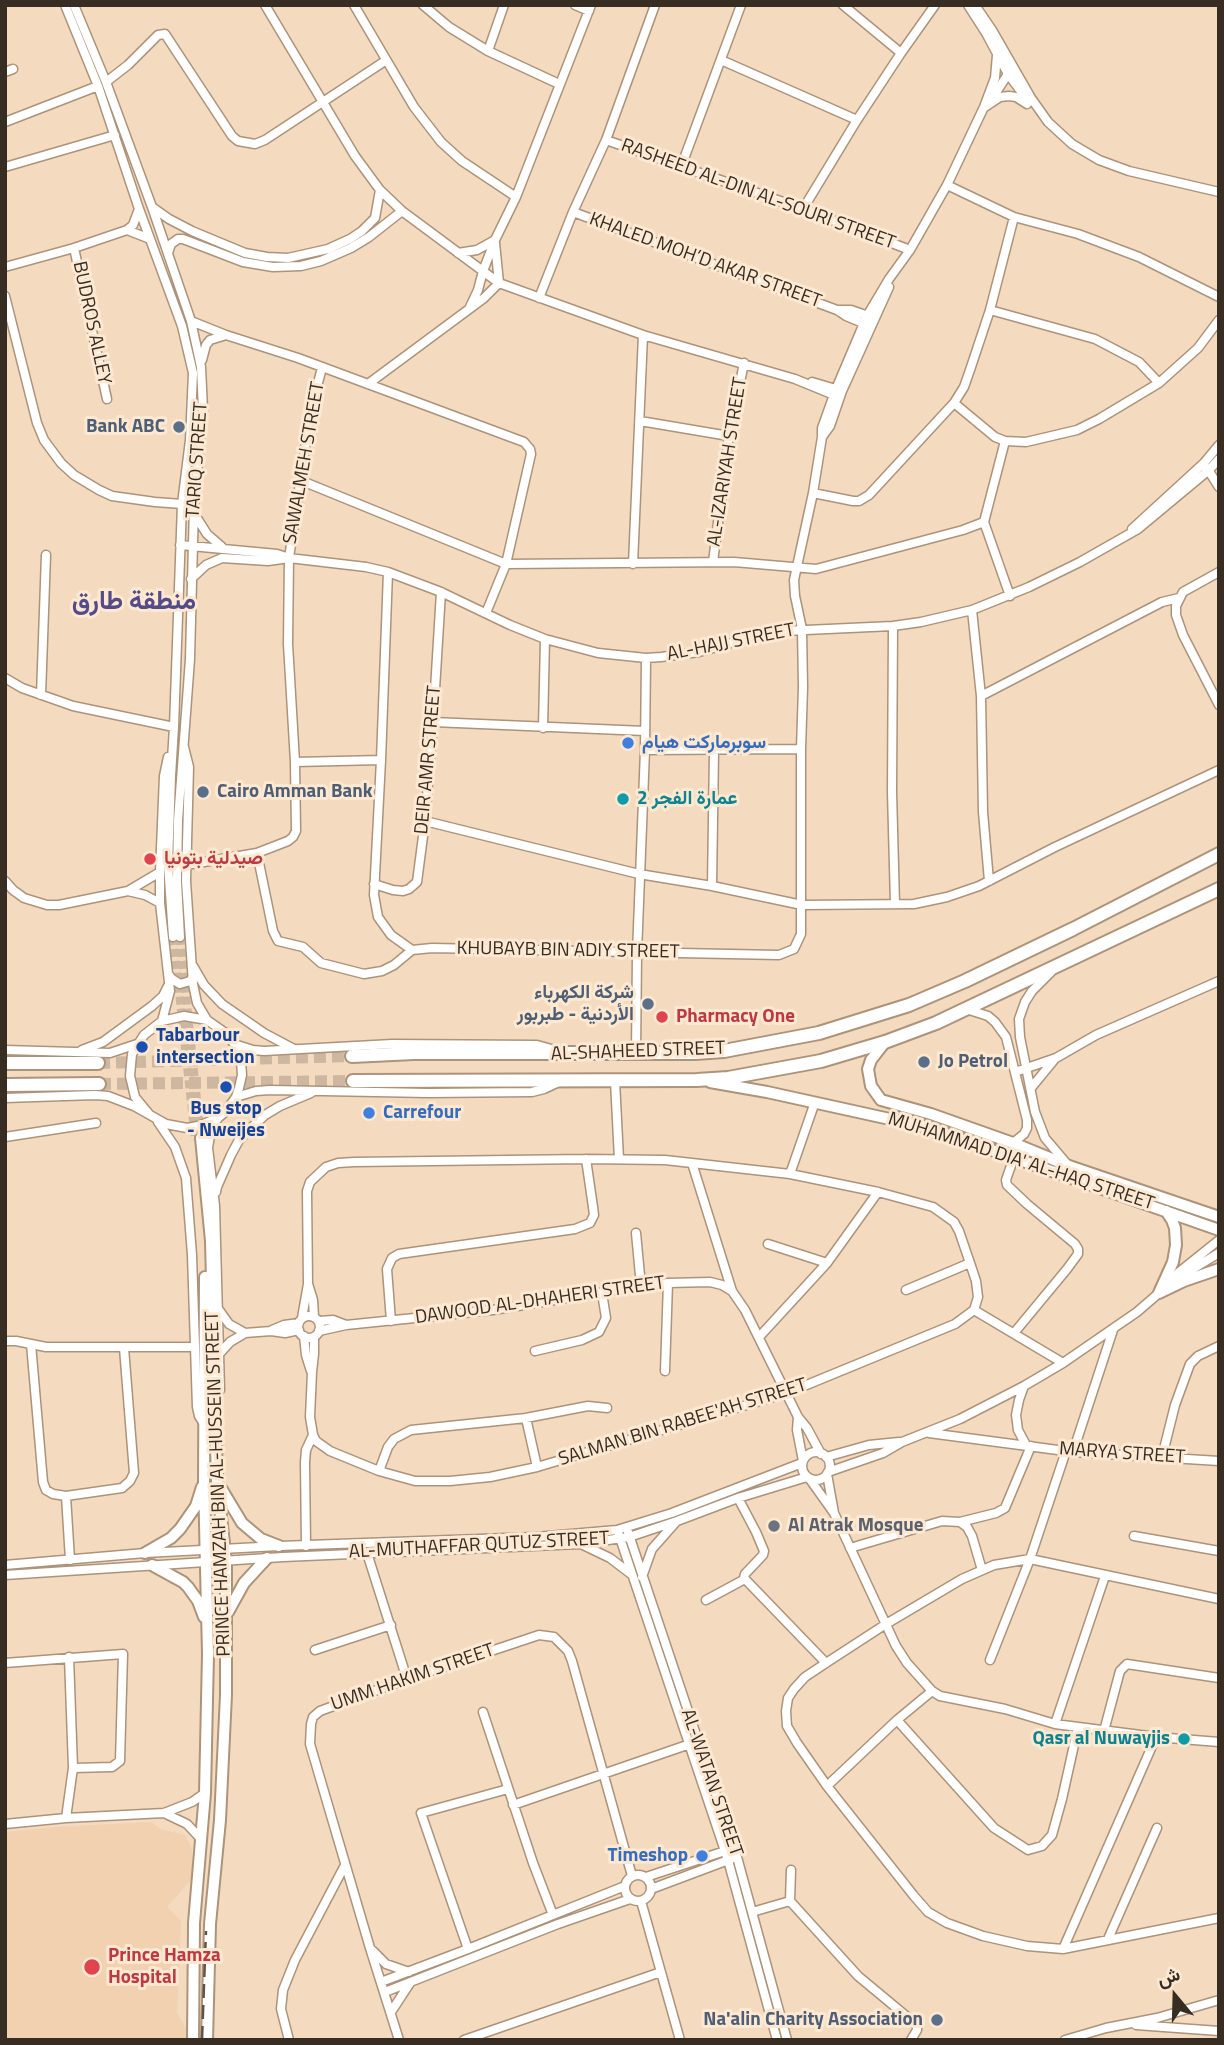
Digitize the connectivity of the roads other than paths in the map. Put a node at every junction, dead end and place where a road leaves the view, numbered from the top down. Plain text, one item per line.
1 (65, 5) edge
2 (74, 5) edge
3 (265, 5) edge
4 (367, 5) edge
5 (423, 5) edge
6 (504, 5) edge
7 (575, 5) edge
8 (655, 5) edge
9 (741, 5) edge
10 (843, 5) edge
11 (935, 5) edge
12 (968, 5) edge
13 (975, 5) edge
14 (590, 8) edge
15 (356, 9) edge
16 (488, 51) junction
17 (901, 53) junction
18 (997, 55) junction
19 (721, 60) junction
20 (1009, 60) junction
21 (385, 61) junction
22 (1008, 74) junction
23 (102, 84) junction
24 (559, 84) junction
25 (324, 102) junction
26 (984, 107) junction
27 (1044, 116) junction
28 (857, 120) junction
29 (5, 121) edge
30 (115, 135) junction
31 (606, 140) junction
32 (5, 167) edge
33 (681, 167) junction
34 (947, 185) junction
35 (380, 190) junction
36 (1219, 191) edge
37 (516, 197) junction
38 (152, 207) junction
39 (139, 209) junction
40 (803, 209) junction
41 (402, 211) junction
42 (573, 212) junction
43 (1014, 216) junction
44 (127, 230) junction
45 (150, 239) junction
46 (495, 240) junction
47 (74, 248) junction
48 (910, 250) junction
49 (168, 253) junction
50 (458, 253) junction
51 (5, 267) edge
52 (483, 271) junction
53 (499, 283) junction
54 (5, 296) edge
55 (1219, 297) edge
56 (539, 298) junction
57 (469, 309) junction
58 (990, 310) junction
59 (1219, 320) edge
60 (191, 321) junction
61 (869, 321) junction
62 (226, 335) junction
63 (643, 335) junction
64 (744, 363) junction
65 (201, 367) junction
66 (322, 368) junction
67 (1159, 383) junction
68 (368, 384) junction
69 (838, 393) junction
70 (107, 399) dead end
71 (954, 403) junction
72 (640, 421) junction
73 (729, 436) junction
74 (1005, 441) junction
75 (1219, 445) edge
76 (1211, 463) edge
77 (1219, 473) edge
78 (1198, 479) junction
79 (302, 481) junction
80 (1218, 485) edge
81 (813, 492) junction
82 (182, 504) junction
83 (194, 514) junction
84 (984, 522) junction
85 (1128, 534) junction
86 (180, 545) junction
87 (192, 546) junction
88 (225, 549) junction
89 (46, 555) dead end
90 (289, 558) junction
91 (713, 562) junction
92 (506, 564) junction
93 (633, 564) junction
94 (796, 566) junction
95 (388, 572) junction
96 (1219, 572) edge
97 (191, 579) junction
98 (441, 592) junction
99 (1010, 596) junction
100 (1179, 598) junction
101 (972, 610) junction
102 (486, 613) junction
103 (893, 626) junction
104 (802, 629) junction
105 (545, 639) junction
106 (646, 658) junction
107 (5, 678) edge
108 (41, 695) junction
109 (981, 696) junction
110 (1219, 705) edge
111 (433, 722) junction
112 (174, 726) junction
113 (543, 728) junction
114 (645, 731) junction
115 (183, 745) junction
116 (173, 748) junction
117 (801, 749) junction
118 (645, 750) junction
119 (714, 751) junction
120 (381, 760) junction
121 (295, 762) junction
122 (1219, 770) edge
123 (425, 821) junction
124 (257, 853) junction
125 (1219, 855) edge
126 (186, 865) junction
127 (160, 872) junction
128 (639, 874) junction
129 (5, 881) edge
130 (989, 881) junction
131 (374, 884) junction
132 (712, 886) junction
133 (1219, 889) edge
134 (13, 890) junction
135 (128, 891) junction
136 (5, 898) edge
137 (160, 903) junction
138 (895, 904) junction
139 (802, 905) junction
140 (412, 950) junction
141 (637, 953) junction
142 (192, 963) junction
143 (1060, 964) junction
144 (192, 976) junction
145 (169, 979) junction
146 (1219, 981) edge
147 (966, 1009) junction
148 (207, 1020) junction
149 (162, 1021) junction
150 (885, 1042) junction
151 (137, 1044) junction
152 (234, 1044) junction
153 (294, 1049) junction
154 (5, 1050) edge
155 (72, 1052) junction
156 (636, 1054) junction
157 (563, 1055) junction
158 (352, 1056) tunnel mouth
159 (1056, 1058) junction
160 (5, 1063) edge
161 (98, 1063) tunnel mouth
162 (1027, 1068) junction
163 (1015, 1072) junction
164 (697, 1080) junction
165 (353, 1081) tunnel mouth
166 (561, 1081) junction
167 (615, 1081) junction
168 (99, 1084) tunnel mouth
169 (5, 1085) edge
170 (1031, 1088) junction
171 (316, 1092) junction
172 (236, 1097) junction
173 (5, 1098) edge
174 (815, 1102) junction
175 (930, 1114) junction
176 (152, 1117) junction
177 (218, 1118) junction
178 (96, 1123) dead end
179 (926, 1127) junction
180 (5, 1137) edge
181 (198, 1139) tunnel mouth
182 (1013, 1143) junction
183 (1014, 1157) junction
184 (586, 1159) junction
185 (619, 1159) junction
186 (692, 1163) junction
187 (1069, 1166) junction
188 (790, 1174) junction
189 (878, 1192) junction
190 (1167, 1205) junction
191 (215, 1206) junction
192 (1219, 1217) edge
193 (1219, 1230) edge
194 (636, 1233) dead end
195 (1219, 1240) edge
196 (768, 1244) dead end
197 (1219, 1253) edge
198 (827, 1263) junction
199 (970, 1263) junction
200 (1219, 1269) edge
201 (1174, 1280) junction
202 (308, 1283) junction
203 (668, 1283) junction
204 (641, 1286) junction
205 (906, 1290) dead end
206 (732, 1291) junction
207 (602, 1293) junction
208 (1159, 1293) junction
209 (219, 1309) junction
210 (974, 1310) junction
211 (316, 1319) junction
212 (391, 1321) junction
213 (346, 1325) junction
214 (301, 1327) junction
215 (1113, 1330) junction
216 (245, 1333) junction
217 (1014, 1333) junction
218 (316, 1334) junction
219 (760, 1336) junction
220 (5, 1341) edge
221 (31, 1344) junction
222 (1219, 1346) edge
223 (195, 1347) junction
224 (124, 1348) junction
225 (535, 1351) dead end
226 (220, 1353) junction
227 (1063, 1363) junction
228 (665, 1371) dead end
229 (312, 1372) junction
230 (1024, 1386) junction
231 (787, 1393) junction
232 (607, 1408) dead end
233 (798, 1417) junction
234 (526, 1418) junction
235 (209, 1423) junction
236 (927, 1433) junction
237 (313, 1435) junction
238 (902, 1442) junction
239 (1028, 1446) junction
240 (1070, 1452) junction
241 (823, 1455) junction
242 (1162, 1457) junction
243 (1219, 1461) edge
244 (803, 1462) junction
245 (537, 1467) junction
246 (379, 1471) junction
247 (827, 1473) junction
248 (808, 1478) junction
249 (204, 1481) junction
250 (217, 1481) junction
251 (66, 1496) junction
252 (738, 1498) junction
253 (834, 1513) junction
254 (677, 1521) junction
255 (960, 1521) junction
256 (623, 1534) junction
257 (1134, 1536) dead end
258 (580, 1544) junction
259 (279, 1546) junction
260 (306, 1546) junction
261 (850, 1549) junction
262 (1219, 1551) edge
263 (145, 1553) junction
264 (367, 1553) junction
265 (206, 1556) junction
266 (226, 1556) junction
267 (267, 1558) junction
268 (1030, 1559) junction
269 (70, 1560) junction
270 (5, 1565) edge
271 (152, 1565) junction
272 (982, 1570) junction
273 (5, 1575) edge
274 (637, 1576) junction
275 (1105, 1576) junction
276 (745, 1579) junction
277 (1219, 1599) edge
278 (706, 1600) dead end
279 (226, 1618) junction
280 (886, 1624) junction
281 (391, 1625) junction
282 (207, 1634) junction
283 (315, 1650) dead end
284 (69, 1657) junction
285 (990, 1660) dead end
286 (5, 1663) edge
287 (826, 1663) junction
288 (1219, 1678) edge
289 (407, 1679) junction
290 (932, 1691) junction
291 (483, 1712) dead end
292 (897, 1720) junction
293 (1055, 1724) junction
294 (1078, 1727) junction
295 (1104, 1731) junction
296 (1156, 1737) junction
297 (1219, 1742) edge
298 (690, 1744) junction
299 (73, 1768) junction
300 (605, 1774) junction
301 (827, 1786) junction
302 (508, 1789) junction
303 (205, 1793) junction
304 (513, 1805) junction
305 (164, 1813) junction
306 (66, 1818) junction
307 (5, 1824) edge
308 (1157, 1828) dead end
309 (201, 1839) junction
310 (731, 1854) junction
311 (345, 1865) junction
312 (791, 1870) dead end
313 (632, 1876) junction
314 (646, 1877) junction
315 (625, 1886) junction
316 (652, 1889) junction
317 (630, 1899) junction
318 (641, 1901) junction
319 (790, 1901) junction
320 (752, 1912) junction
321 (553, 1915) junction
322 (1219, 1918) edge
323 (1108, 1939) junction
324 (370, 1948) junction
325 (468, 1949) junction
326 (1063, 1949) junction
327 (409, 1972) junction
328 (661, 1972) junction
329 (381, 1982) junction
330 (410, 1983) junction
331 (384, 1992) junction
332 (1219, 2000) edge
333 (391, 2012) junction
334 (1126, 2024) junction
335 (1219, 2031) edge
336 (1087, 2037) edge
337 (193, 2040) edge
338 (207, 2040) edge
339 (289, 2040) edge
340 (399, 2040) edge
341 (464, 2040) edge
342 (680, 2040) edge
343 (777, 2040) edge
344 (787, 2040) edge
345 (911, 2040) edge
346 (1065, 2040) edge

1 - 23 street, TARIQ STREET
2 - 23 street, TARIQ STREET
3 - 25 street
4 - 15 street
5 - 16 street
6 - 16 street
7 - 14 street
8 - 31 street, KHALED MOH’D AKAR STREET
9 - 19 street
10 - 17 street
11 - 17 street
12 - 18 street
13 - 20 street
14 - 24 street
15 - 21 street
16 - 24 street
17 - 28 street
18 - 22 street
18 - 26 street
19 - 28 street
19 - 33 street
20 - 22 street
20 - 27 street
21 - 25 street
21 - 37 street
22 - 26 street
22 - 27 street
23 - 25 street
23 - 29 street
23 - 30 street, TARIQ STREET
23 - 38 street, TARIQ STREET
24 - 37 street
25 - 35 street
26 - 27 street
26 - 34 street, KHUBAYB BIN ADIY STREET
27 - 36 street
28 - 40 street
30 - 32 street
30 - 39 street, TARIQ STREET
31 - 33 street, RASHEED AL-DIN AL-SOURI STREET
31 - 42 street, KHALED MOH’D AKAR STREET
33 - 40 street, RASHEED AL-DIN AL-SOURI STREET
34 - 43 street
34 - 48 street, KHUBAYB BIN ADIY STREET
35 - 38 street
35 - 41 street
37 - 46 street
38 - 49 street, TARIQ STREET
39 - 44 street
39 - 45 street, TARIQ STREET
40 - 48 street, RASHEED AL-DIN AL-SOURI STREET
41 - 49 street
41 - 50 street
42 - 56 street, KHALED MOH’D AKAR STREET
42 - 61 street, KHALED MOH’D AKAR STREET
43 - 55 street
43 - 58 street
44 - 45 street
44 - 47 street
45 - 82 street, TARIQ STREET
46 - 50 street
46 - 52 street
46 - 53 street
47 - 51 street
47 - 70 street, BUDROS ALLEY
48 - 61 street, KHUBAYB BIN ADIY STREET
49 - 60 street, TARIQ STREET
50 - 52 street
52 - 53 street
52 - 57 street
53 - 56 street
53 - 57 street
54 - 82 street
56 - 63 street
57 - 68 street
58 - 67 street
58 - 71 street
59 - 67 street
60 - 62 street
60 - 65 street, TARIQ STREET
61 - 69 street, KHUBAYB BIN ADIY STREET
62 - 65 street
62 - 66 street
63 - 64 street
63 - 72 street
64 - 69 street
64 - 73 street, AL-IZARIYAH STREET
65 - 83 street, TARIQ STREET
66 - 68 street
66 - 79 street, SAWALMEH STREET
67 - 74 street
68 - 92 street
69 - 81 street, KHUBAYB BIN ADIY STREET
71 - 74 street
71 - 81 street
72 - 73 street
72 - 93 street
73 - 91 street, AL-IZARIYAH STREET
74 - 84 street
75 - 76 street, AL-HAJJ STREET
76 - 77 street
76 - 78 street, AL-HAJJ STREET
76 - 80 street
76 - 85 street, AL-HAJJ STREET
78 - 80 street
78 - 85 street, AL-HAJJ STREET
79 - 90 street, SAWALMEH STREET
79 - 92 street
81 - 94 street, KHUBAYB BIN ADIY STREET
82 - 86 street, TARIQ STREET
83 - 87 street, TARIQ STREET
83 - 88 street
84 - 94 street
84 - 99 street
85 - 99 street, AL-HAJJ STREET
86 - 87 street, AL-HAJJ STREET
86 - 112 street, TARIQ STREET
87 - 88 street, AL-HAJJ STREET
87 - 97 street, TARIQ STREET
88 - 90 street, AL-HAJJ STREET
89 - 108 street
90 - 95 street, AL-HAJJ STREET
90 - 97 street, AL-HAJJ STREET
90 - 121 street, SAWALMEH STREET
91 - 93 street
91 - 94 street
92 - 93 street
92 - 102 street
94 - 104 street, KHUBAYB BIN ADIY STREET
95 - 98 street, AL-HAJJ STREET
95 - 120 street
96 - 100 street
97 - 115 street, TARIQ STREET
98 - 102 street, AL-HAJJ STREET
98 - 111 street, DEIR AMR STREET
99 - 101 street, AL-HAJJ STREET
100 - 109 street
100 - 110 street
101 - 103 street, AL-HAJJ STREET
101 - 109 street
102 - 105 street, AL-HAJJ STREET
103 - 104 street, AL-HAJJ STREET
103 - 138 street
104 - 106 street, AL-HAJJ STREET
104 - 117 street, KHUBAYB BIN ADIY STREET
105 - 106 street, AL-HAJJ STREET
105 - 113 street
106 - 114 street
107 - 108 street
108 - 112 street
109 - 130 street
111 - 113 street
111 - 123 street, DEIR AMR STREET
112 - 116 street, TARIQ STREET
113 - 114 street
114 - 118 street
115 - 116 street, TARIQ STREET
115 - 126 street
116 - 127 street
117 - 119 street
117 - 139 street, KHUBAYB BIN ADIY STREET
118 - 119 street
118 - 128 street
119 - 132 street
120 - 121 street
120 - 131 street
121 - 124 street, SAWALMEH STREET
122 - 130 street
123 - 128 street
123 - 131 street, DEIR AMR STREET
124 - 126 street
124 - 140 street
125 - 156 highway, AL-SHAHEED STREET
126 - 142 street
127 - 135 street
127 - 137 street
128 - 132 street
128 - 141 street
129 - 134 street
130 - 138 street
131 - 140 street
132 - 139 street
133 - 143 highway, AL-SHAHEED STREET
134 - 135 street
134 - 136 street
135 - 137 street
137 - 145 street
138 - 139 street
139 - 141 street, KHUBAYB BIN ADIY STREET
140 - 141 street, KHUBAYB BIN ADIY STREET
141 - 156 street
142 - 144 street
142 - 153 street
143 - 147 highway, AL-SHAHEED STREET
143 - 162 street
144 - 145 street
144 - 148 street
145 - 149 street
145 - 155 street
146 - 159 street
147 - 150 highway, AL-SHAHEED STREET
147 - 163 street
148 - 149 street
148 - 152 street
149 - 151 street
150 - 164 highway, AL-SHAHEED STREET
150 - 175 main road, MUHAMMAD DIA' AL-HAQ STREET
151 - 155 street
151 - 176 street
152 - 153 street
152 - 172 street
153 - 157 street
154 - 155 street
156 - 157 highway, AL-SHAHEED STREET
157 - 158 highway, AL-SHAHEED STREET
159 - 162 street
159 - 170 street
160 - 161 highway
162 - 163 street
162 - 170 street
163 - 182 street
164 - 167 highway, AL-SHAHEED STREET
164 - 174 main road, MUHAMMAD DIA' AL-HAQ STREET
165 - 166 highway, AL-SHAHEED STREET
166 - 167 highway, AL-SHAHEED STREET
166 - 171 street
167 - 185 street
168 - 169 highway
170 - 187 street
171 - 172 street
171 - 191 street
172 - 177 street
173 - 176 street
174 - 179 main road, MUHAMMAD DIA' AL-HAQ STREET
174 - 188 street
175 - 179 main road
175 - 182 main road, MUHAMMAD DIA' AL-HAQ STREET
176 - 177 street
176 - 223 street
177 - 191 street
178 - 180 street
179 - 183 main road, MUHAMMAD DIA' AL-HAQ STREET
181 - 235 main road, PRINCE HAMZAH BIN AL-HUSSEIN STREET
182 - 187 main road, MUHAMMAD DIA' AL-HAQ STREET
183 - 190 main road, MUHAMMAD DIA' AL-HAQ STREET
183 - 217 street
184 - 185 street
184 - 202 street
184 - 212 street
185 - 186 street
186 - 188 street
186 - 206 street
187 - 190 main road, MUHAMMAD DIA' AL-HAQ STREET
188 - 189 street
189 - 198 street
189 - 199 street
190 - 192 main road, MUHAMMAD DIA' AL-HAQ STREET
190 - 193 main road, MUHAMMAD DIA' AL-HAQ STREET
190 - 208 main road
191 - 209 street
194 - 204 street
195 - 201 street
196 - 198 street
197 - 201 street
198 - 219 street
199 - 205 street
199 - 210 street
200 - 208 main road
201 - 208 street
202 - 211 street
202 - 214 street
203 - 204 street, DAWOOD AL-DHAHERI STREET
203 - 206 street, DAWOOD AL-DHAHERI STREET
203 - 228 street
204 - 207 street, DAWOOD AL-DHAHERI STREET
206 - 219 street
207 - 212 street, DAWOOD AL-DHAHERI STREET
207 - 225 street
208 - 215 street
209 - 216 street
209 - 226 street
210 - 217 street
210 - 231 street, SALMAN BIN RABEE'AH STREET
211 - 213 street, DAWOOD AL-DHAHERI STREET
211 - 214 street, DAWOOD AL-DHAHERI STREET
211 - 218 street
212 - 213 street, DAWOOD AL-DHAHERI STREET
213 - 218 street, DAWOOD AL-DHAHERI STREET
214 - 216 street
214 - 218 street, DAWOOD AL-DHAHERI STREET
214 - 229 street
215 - 227 street
215 - 240 street
216 - 226 street
217 - 227 street
218 - 229 street
219 - 231 street
220 - 221 street
221 - 224 street
221 - 251 street
222 - 242 street
223 - 224 street
223 - 235 street
224 - 251 street
226 - 235 street
227 - 230 street
229 - 237 street
230 - 236 street
230 - 239 street
231 - 233 street
231 - 245 street, SALMAN BIN RABEE'AH STREET
232 - 234 street
233 - 241 street
233 - 244 street
234 - 245 street
234 - 246 street
235 - 249 main road, PRINCE HAMZAH BIN AL-HUSSEIN STREET
235 - 250 main road, PRINCE HAMZAH BIN AL-HUSSEIN STREET
236 - 238 street
236 - 239 street, MARYA STREET
237 - 246 street, SALMAN BIN RABEE'AH STREET
237 - 260 street
238 - 241 street
238 - 247 street
239 - 240 street, MARYA STREET
239 - 255 street
240 - 242 street, MARYA STREET
240 - 268 street
241 - 244 street
241 - 247 street
242 - 243 street, MARYA STREET
244 - 248 street
244 - 256 street, AL-MUTHAFFAR QUTUZ STREET
245 - 246 street, SALMAN BIN RABEE'AH STREET
247 - 248 street
247 - 253 street
248 - 252 street, AL-MUTHAFFAR QUTUZ STREET
248 - 253 street
249 - 263 main road
249 - 265 main road, PRINCE HAMZAH BIN AL-HUSSEIN STREET
250 - 259 main road
250 - 266 main road, PRINCE HAMZAH BIN AL-HUSSEIN STREET
251 - 269 street
252 - 254 street, AL-MUTHAFFAR QUTUZ STREET
252 - 276 street
253 - 261 street
254 - 256 street, AL-MUTHAFFAR QUTUZ STREET
254 - 274 street
255 - 261 street
255 - 272 street
256 - 258 street, AL-MUTHAFFAR QUTUZ STREET
256 - 260 street, AL-MUTHAFFAR QUTUZ STREET
256 - 274 street, AL-WATAN STREET
257 - 262 street
258 - 264 street, AL-MUTHAFFAR QUTUZ STREET
258 - 274 street
259 - 260 street, AL-MUTHAFFAR QUTUZ STREET
259 - 266 street, AL-MUTHAFFAR QUTUZ STREET
261 - 280 street
263 - 265 street
263 - 269 street
264 - 267 street, AL-MUTHAFFAR QUTUZ STREET
264 - 281 street
265 - 266 street
265 - 271 street
265 - 282 main road, PRINCE HAMZAH BIN AL-HUSSEIN STREET
266 - 267 street, AL-MUTHAFFAR QUTUZ STREET
266 - 279 main road, PRINCE HAMZAH BIN AL-HUSSEIN STREET
267 - 279 main road
268 - 272 street
268 - 275 street
268 - 285 street
269 - 270 street
271 - 273 street
271 - 282 main road
272 - 280 street
274 - 298 street, AL-WATAN STREET
274 - 310 street, AL-WATAN STREET
275 - 277 street
275 - 293 street
276 - 278 street
276 - 287 street
279 - 338 main road, PRINCE HAMZAH BIN AL-HUSSEIN STREET
280 - 287 street
280 - 290 street
281 - 283 street
281 - 289 street
282 - 303 main road, PRINCE HAMZAH BIN AL-HUSSEIN STREET
284 - 286 street
284 - 299 street
284 - 299 street
287 - 301 street
288 - 295 street
289 - 300 street, UMM HAKIM STREET
289 - 311 street, UMM HAKIM STREET
290 - 292 street
290 - 293 street
291 - 302 street
292 - 294 street
292 - 301 street
293 - 294 street
294 - 295 street
295 - 296 street
296 - 297 street
296 - 326 street
298 - 300 street
298 - 310 street, AL-WATAN STREET
299 - 306 street
300 - 304 street
300 - 313 street, UMM HAKIM STREET
301 - 326 street
302 - 304 street
302 - 325 street
303 - 305 street
303 - 309 main road, PRINCE HAMZAH BIN AL-HUSSEIN STREET
304 - 321 street
305 - 306 street
305 - 309 street
306 - 307 street
308 - 323 street
309 - 337 main road, PRINCE HAMZAH BIN AL-HUSSEIN STREET
310 - 314 street
310 - 316 street
310 - 320 street, AL-WATAN STREET
310 - 343 street, AL-WATAN STREET
311 - 324 street, UMM HAKIM STREET
311 - 339 street
312 - 319 street
313 - 314 street
313 - 315 street
314 - 316 street
315 - 317 street
315 - 321 street
316 - 318 street
317 - 318 street
317 - 330 street
318 - 328 street
319 - 320 street
319 - 345 street
320 - 344 street, AL-WATAN STREET
321 - 325 street
322 - 323 street
323 - 326 street
324 - 327 street
324 - 329 street, UMM HAKIM STREET
325 - 327 street
327 - 329 street
328 - 341 street
328 - 342 street
329 - 331 street, UMM HAKIM STREET
330 - 331 street
330 - 333 street
331 - 333 street, UMM HAKIM STREET
332 - 334 street
333 - 340 street, UMM HAKIM STREET
334 - 335 street
334 - 336 street
336 - 346 street

